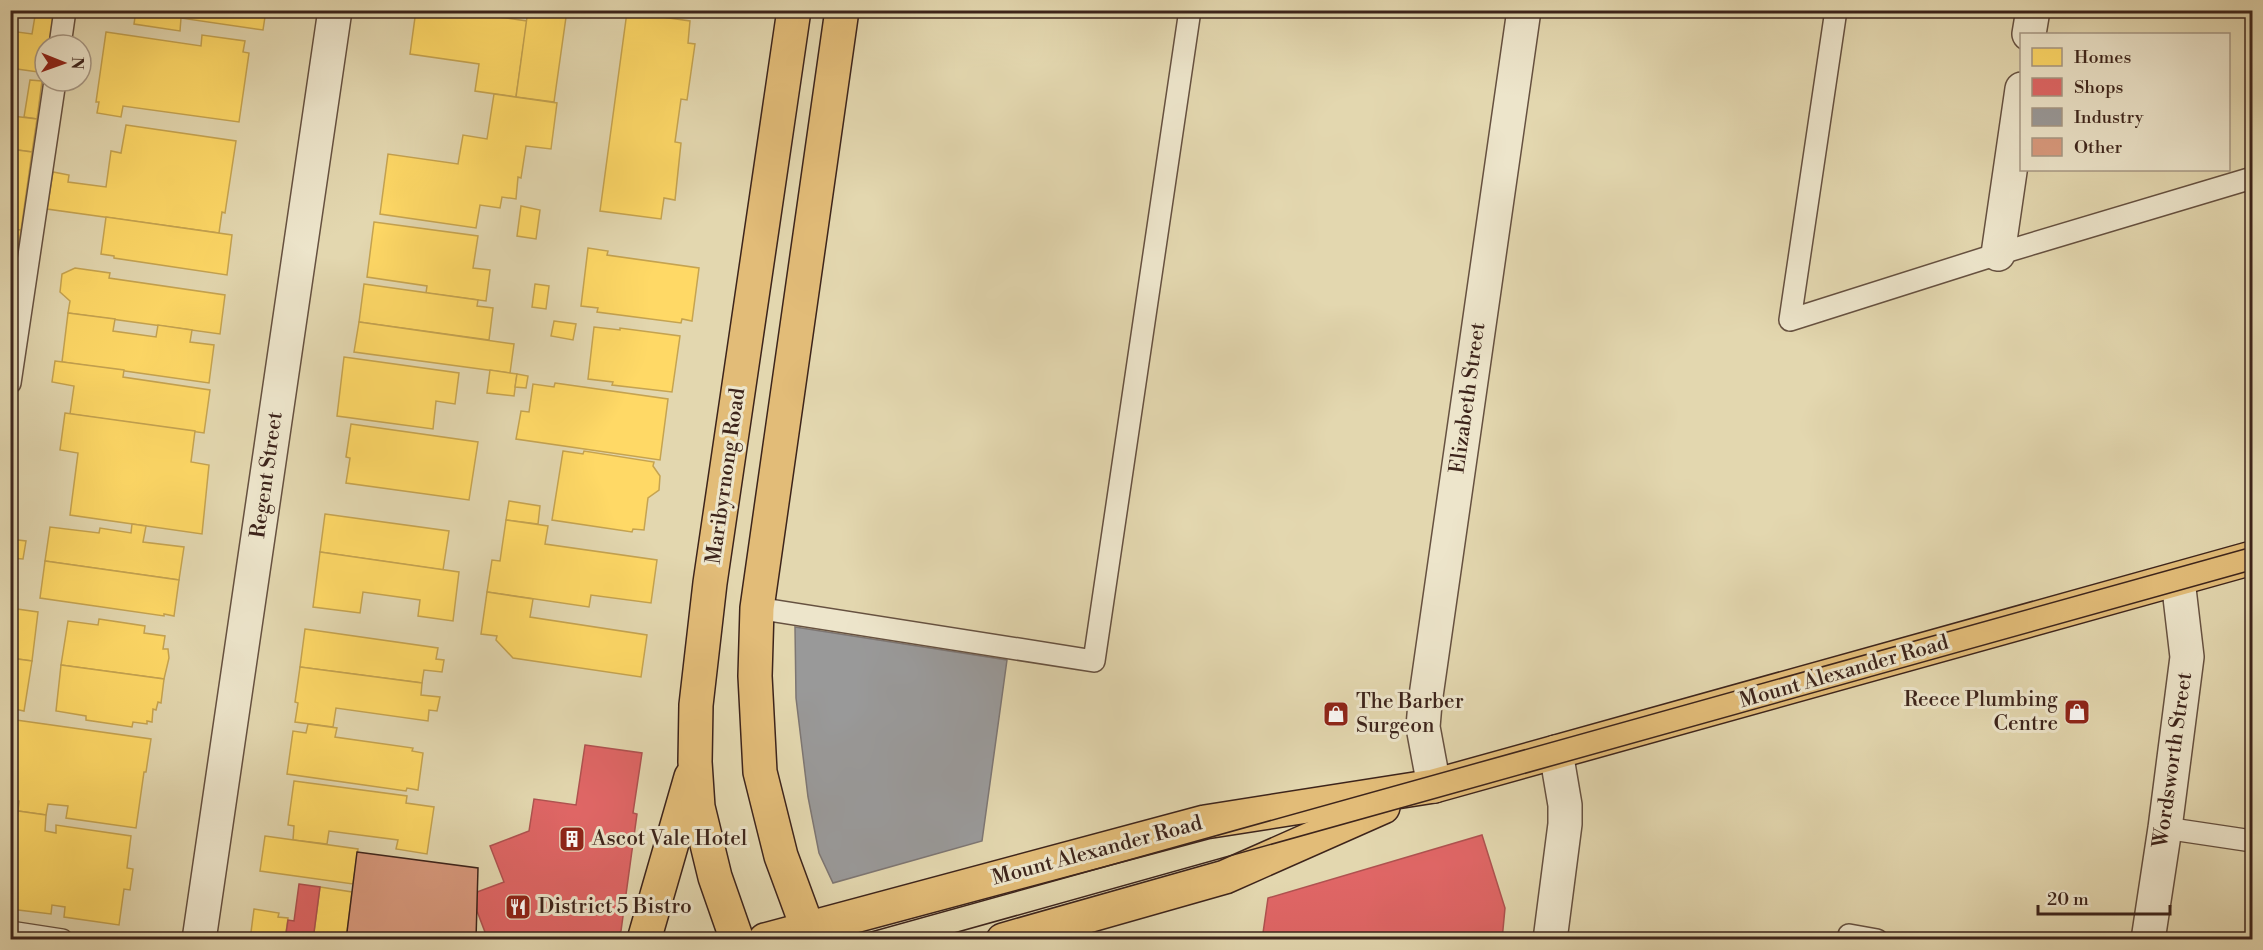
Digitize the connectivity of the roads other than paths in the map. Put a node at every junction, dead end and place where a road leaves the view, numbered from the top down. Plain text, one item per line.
1 (65, 10) edge
2 (334, 10) edge
3 (794, 10) edge
4 (842, 10) edge
5 (1190, 10) edge
6 (1524, 10) edge
7 (1836, 10) edge
8 (2032, 10) edge
9 (62, 33) edge
10 (2029, 33) edge
11 (53, 93) edge
12 (2020, 103) edge
13 (2253, 178) edge
14 (1998, 254) junction
15 (10, 383) edge
16 (2253, 558) edge
17 (2178, 579) junction
18 (757, 608) junction
19 (1556, 752) junction
20 (695, 762) junction
21 (1434, 786) junction
22 (2165, 828) junction
23 (2253, 841) edge
24 (10, 932) edge
25 (809, 934) edge
26 (62, 939) edge
27 (199, 939) edge
28 (644, 939) edge
29 (737, 939) edge
30 (765, 939) edge
31 (1003, 939) edge
32 (1550, 939) edge
33 (1848, 939) edge
34 (1877, 939) edge
35 (2148, 939) edge

1 - 9 lane
2 - 27 street, Regent Street
3 - 20 main road, Maribyrnong Road
4 - 18 main road
5 - 18 lane
6 - 21 street, Elizabeth Street
7 - 14 lane
8 - 10 street
11 - 15 lane
12 - 14 street
13 - 14 lane
16 - 17 main road, Mount Alexander Road
17 - 19 main road, Mount Alexander Road
17 - 22 street, Wordsworth Street
18 - 25 main road
19 - 21 main road, Mount Alexander Road
19 - 32 street
20 - 28 main road
20 - 29 main road, Maribyrnong Road
21 - 25 main road, Mount Alexander Road
21 - 31 main road, Mount Alexander Road
22 - 23 lane
22 - 35 street, Wordsworth Street
24 - 26 lane
25 - 30 main road, Mount Alexander Road
33 - 34 lane

